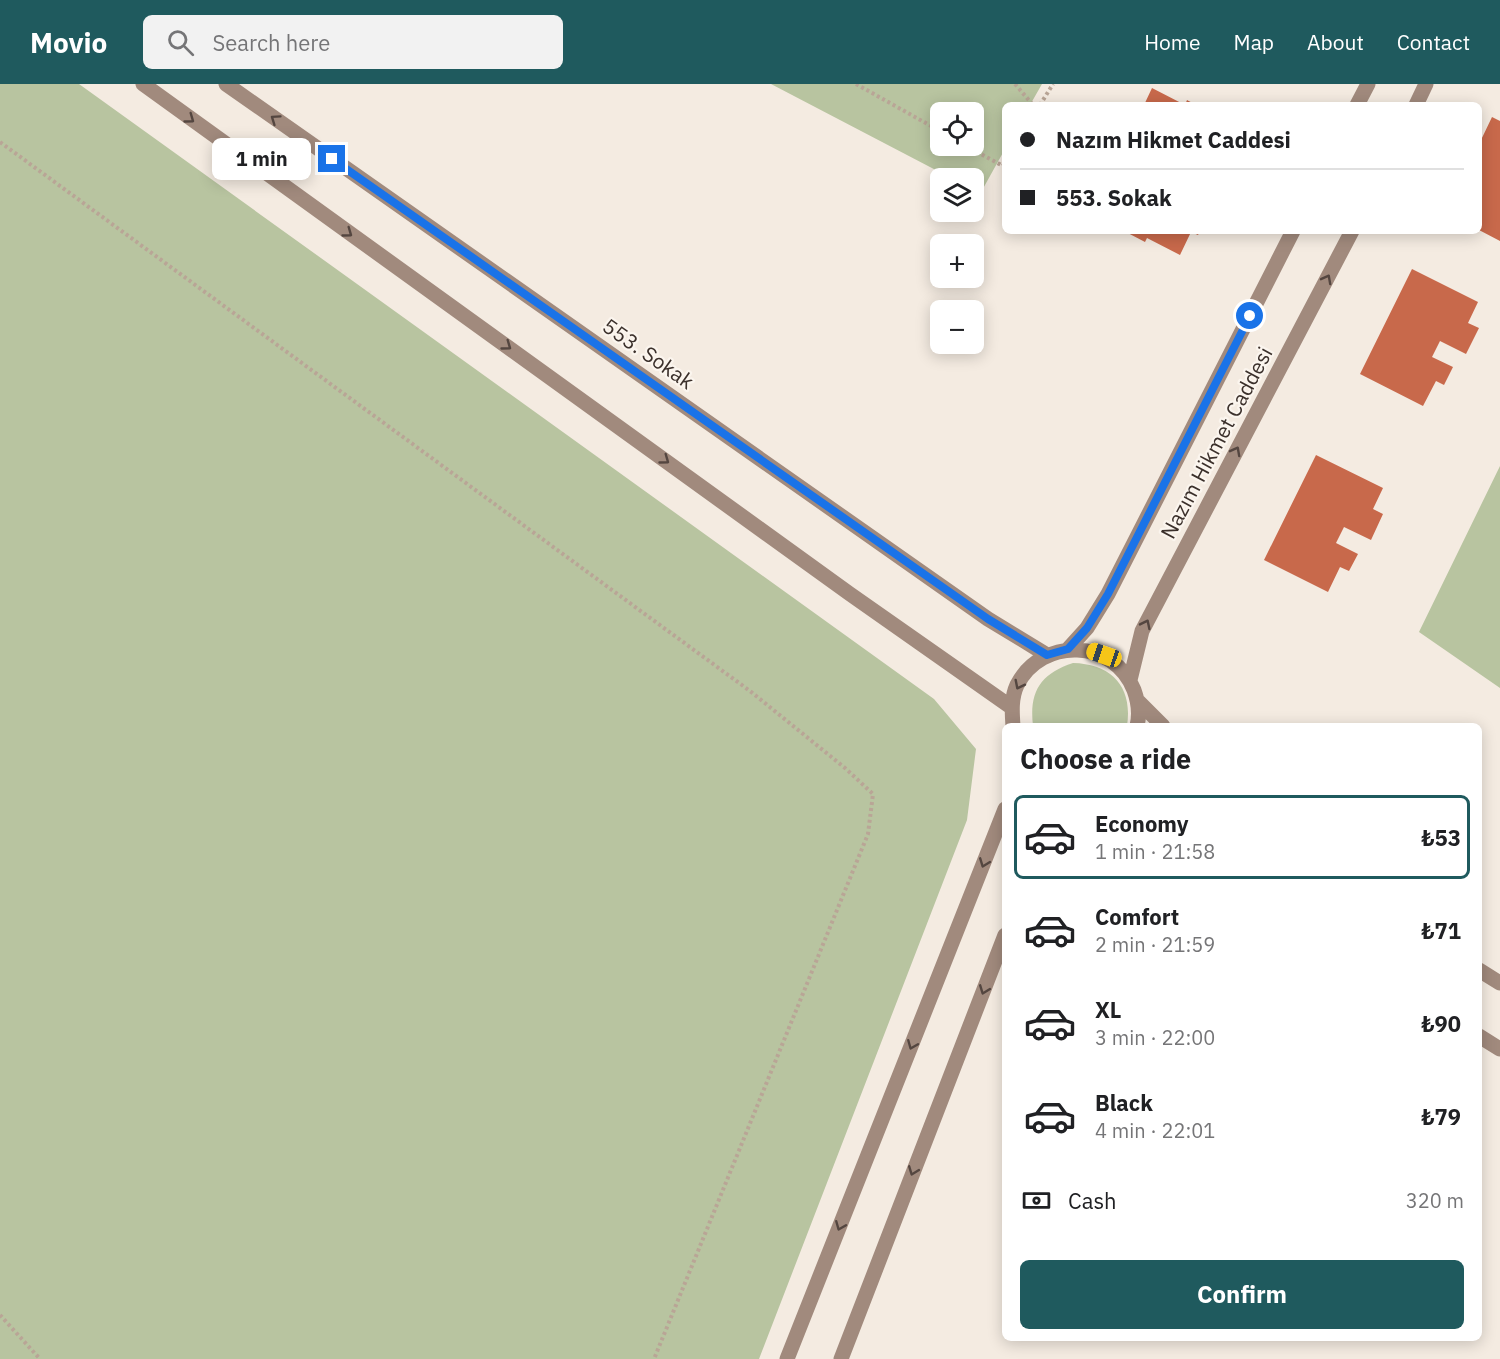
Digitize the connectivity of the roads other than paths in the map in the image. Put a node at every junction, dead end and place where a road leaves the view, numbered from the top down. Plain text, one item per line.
1 (143, 84) edge
2 (226, 84) edge
3 (1368, 84) edge
4 (1426, 84) edge
5 (1359, 102) edge
6 (1417, 102) edge
7 (1291, 234) edge
8 (1350, 234) edge
9 (1068, 649) junction
10 (1047, 655) junction
11 (1130, 680) junction
12 (1138, 700) junction
13 (1011, 707) junction
14 (1013, 723) edge
15 (1137, 723) edge
16 (1160, 723) edge
17 (1002, 817) edge
18 (1002, 943) edge
19 (1482, 972) edge
20 (1500, 982) edge
21 (1482, 1038) edge
22 (1500, 1049) edge
23 (787, 1359) edge
24 (841, 1359) edge

1 -> 13 main road
10 -> 2 main road, 553. Sokak
3 - 5 main road
4 - 6 main road
7 - 9 main road, Nazım Hikmet Caddesi
11 -> 8 main road, Nazım Hikmet Caddesi
9 - 10 main road
9 - 11 main road
10 -> 13 main road
11 - 12 main road
12 - 15 main road
12 - 16 main road
13 - 14 main road
17 -> 23 main road
18 -> 24 main road
19 - 20 main road
21 - 22 main road

